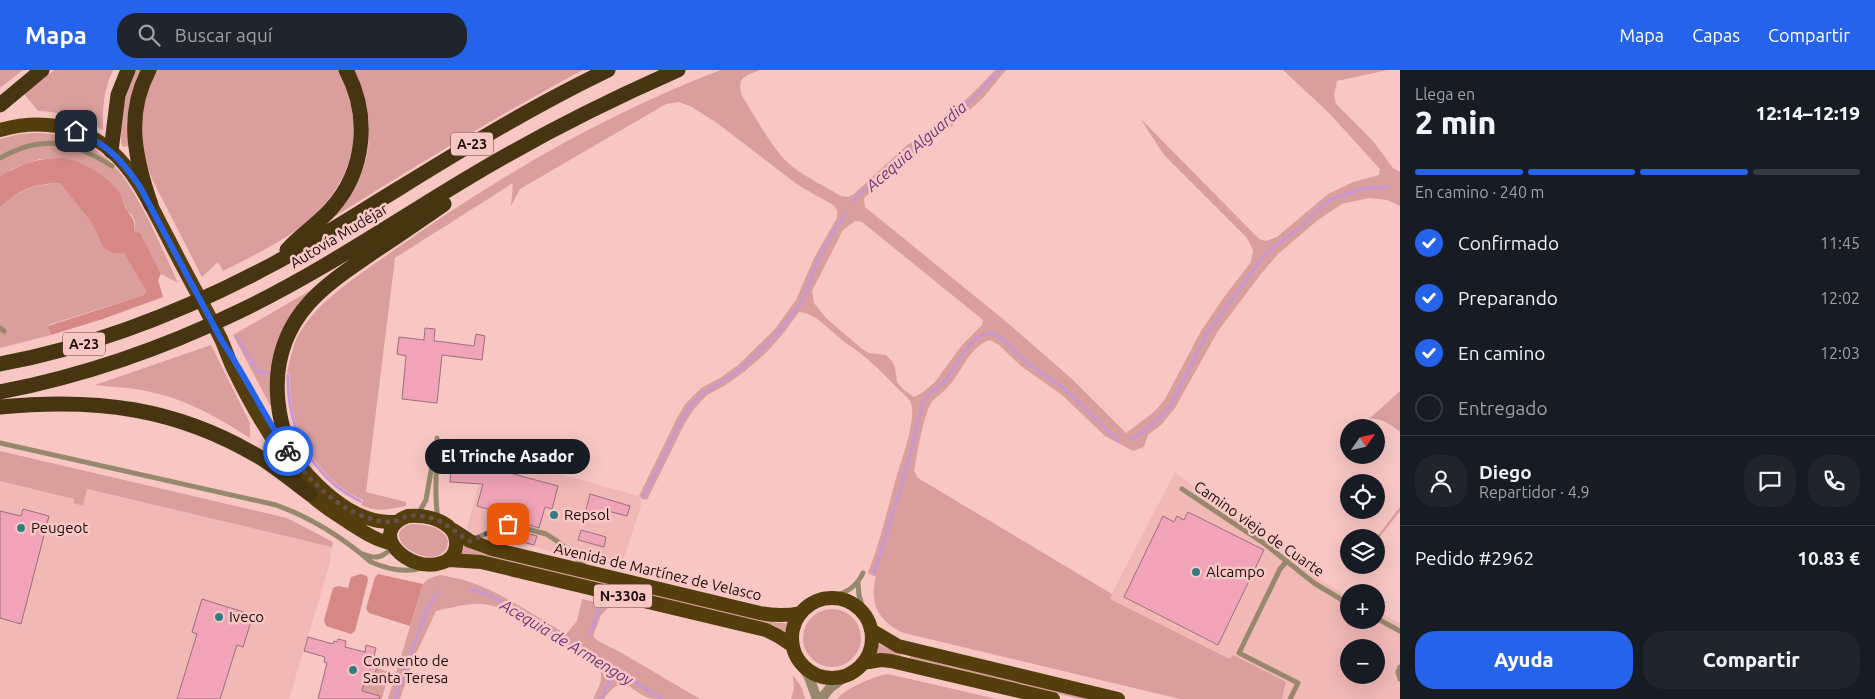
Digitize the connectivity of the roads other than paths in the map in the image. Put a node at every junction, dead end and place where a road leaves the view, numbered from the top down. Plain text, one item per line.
1 (42, 70) edge
2 (128, 70) edge
3 (149, 70) edge
4 (346, 70) edge
5 (608, 70) edge
6 (678, 70) edge
7 (0, 105) edge
8 (0, 130) edge
9 (0, 158) edge
10 (111, 158) junction
11 (467, 179) junction
12 (151, 205) junction
13 (276, 262) junction
14 (222, 341) junction
15 (0, 364) edge
16 (0, 392) edge
17 (0, 408) edge
18 (0, 442) edge
19 (292, 456) junction
20 (1182, 489) dead end
21 (310, 494) junction
22 (416, 516) junction
23 (438, 520) junction
24 (397, 522) junction
25 (452, 530) junction
26 (470, 541) junction
27 (392, 545) junction
28 (358, 551) junction
29 (448, 560) junction
30 (1286, 562) junction
31 (429, 565) junction
32 (591, 573) junction
33 (863, 573) dead end
34 (858, 583) junction
35 (832, 598) junction
36 (1340, 599) edge
37 (801, 613) junction
38 (865, 616) junction
39 (1385, 623) edge
40 (871, 630) junction
41 (1400, 631) edge
42 (793, 646) junction
43 (799, 660) junction
44 (863, 663) junction
45 (1400, 667) edge
46 (847, 675) junction
47 (1400, 679) edge
48 (817, 699) edge
49 (821, 699) edge
50 (1053, 699) edge
51 (1118, 699) edge
52 (1290, 699) edge

1 - 7 highway
2 - 10 highway
3 - 12 highway
4 - 13 highway
5 - 13 highway, Autovía Mudéjar / A-23
6 - 11 highway, Autovía Mudéjar / A-23
8 - 10 highway
9 - 10 lane
10 - 12 highway
11 - 16 highway, Autovía Mudéjar / A-23
11 - 19 highway
12 - 14 highway
13 - 15 highway, Autovía Mudéjar / A-23
14 - 19 highway
14 - 21 highway
17 - 21 highway
18 - 28 lane
19 - 24 highway
20 - 30 lane, Camino viejo de Cuarte
21 - 27 highway
22 - 23 highway, N-330a
22 - 23 lane
22 - 24 highway, N-330a
23 - 25 highway, N-330a
24 - 27 highway
25 - 26 highway, Avenida de Martínez de Velasco / N-330a
25 - 29 highway
26 - 32 highway, Avenida de Martínez de Velasco / N-330a
26 - 32 lane
27 - 28 lane
27 - 31 highway
28 - 31 lane
29 - 31 highway, N-330a
29 - 42 highway, Avenida de Martínez de Velasco / N-330a
30 - 36 lane, Camino viejo de Cuarte
30 - 52 lane
32 - 37 highway, Avenida de Martínez de Velasco / N-330a
33 - 34 lane
34 - 35 lane
34 - 38 lane
35 - 37 highway, N-330a
35 - 38 highway
37 - 42 highway
38 - 40 highway
39 - 41 lane
40 - 44 highway
40 - 51 highway
42 - 43 highway
43 - 46 highway
43 - 48 street
44 - 46 highway
44 - 50 highway
45 - 47 lane
46 - 49 street

